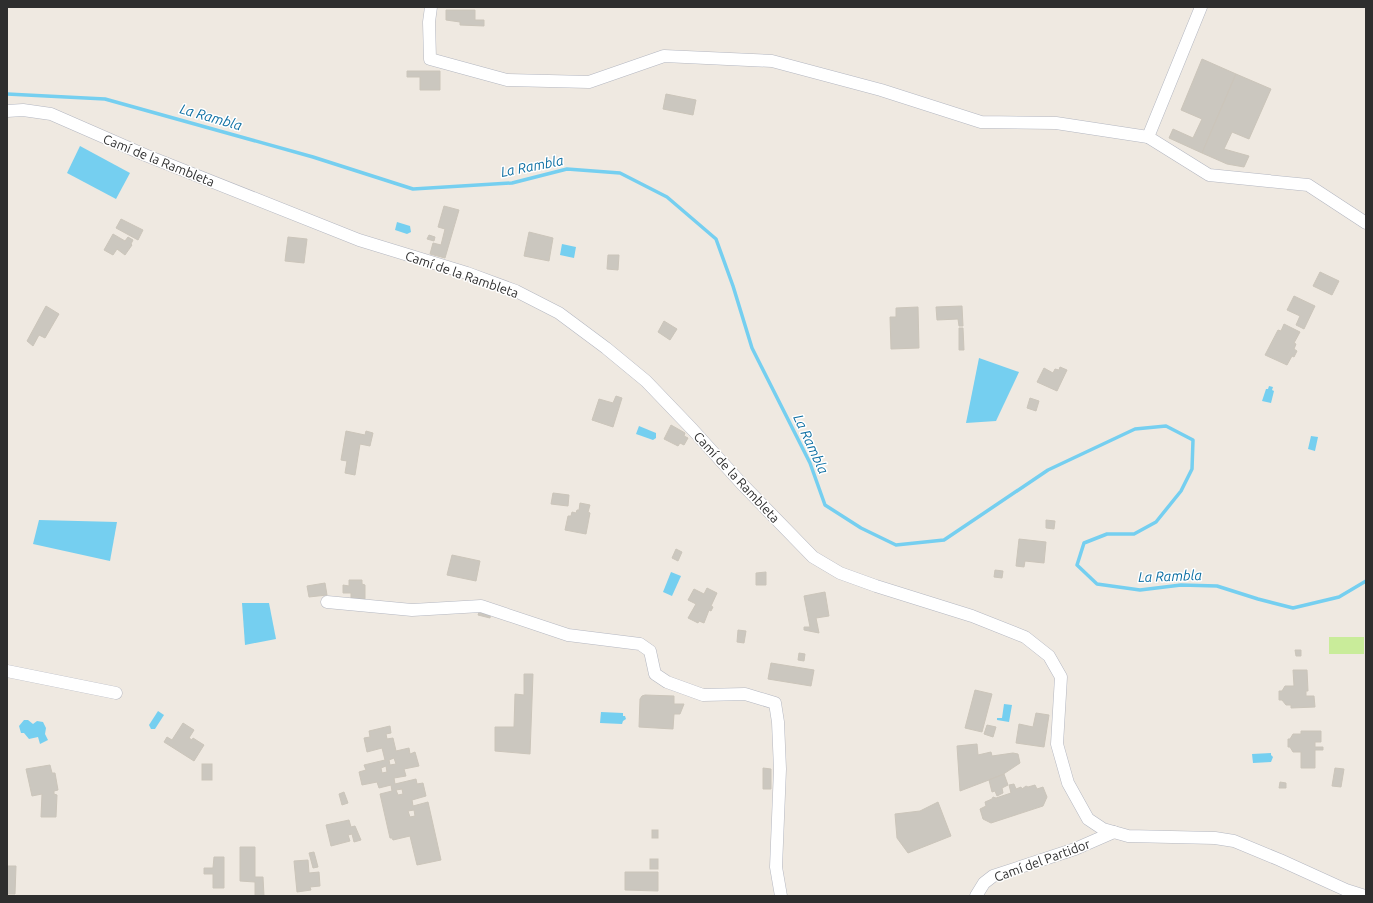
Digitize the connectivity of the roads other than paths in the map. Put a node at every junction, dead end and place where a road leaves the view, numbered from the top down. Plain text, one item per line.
1 (431, 7) edge
2 (1201, 7) edge
3 (7, 111) edge
4 (1148, 137) junction
5 (1366, 223) edge
6 (327, 602) dead end
7 (7, 671) edge
8 (116, 692) dead end
9 (1114, 832) junction
10 (781, 896) edge
11 (976, 896) edge
12 (1365, 896) edge

1 - 4 street
2 - 4 street
3 - 9 street, Camí de la Rambleta
4 - 5 street
6 - 10 street
7 - 8 street
9 - 11 street, Camí del Partidor
9 - 12 street, Camí de la Rambleta

